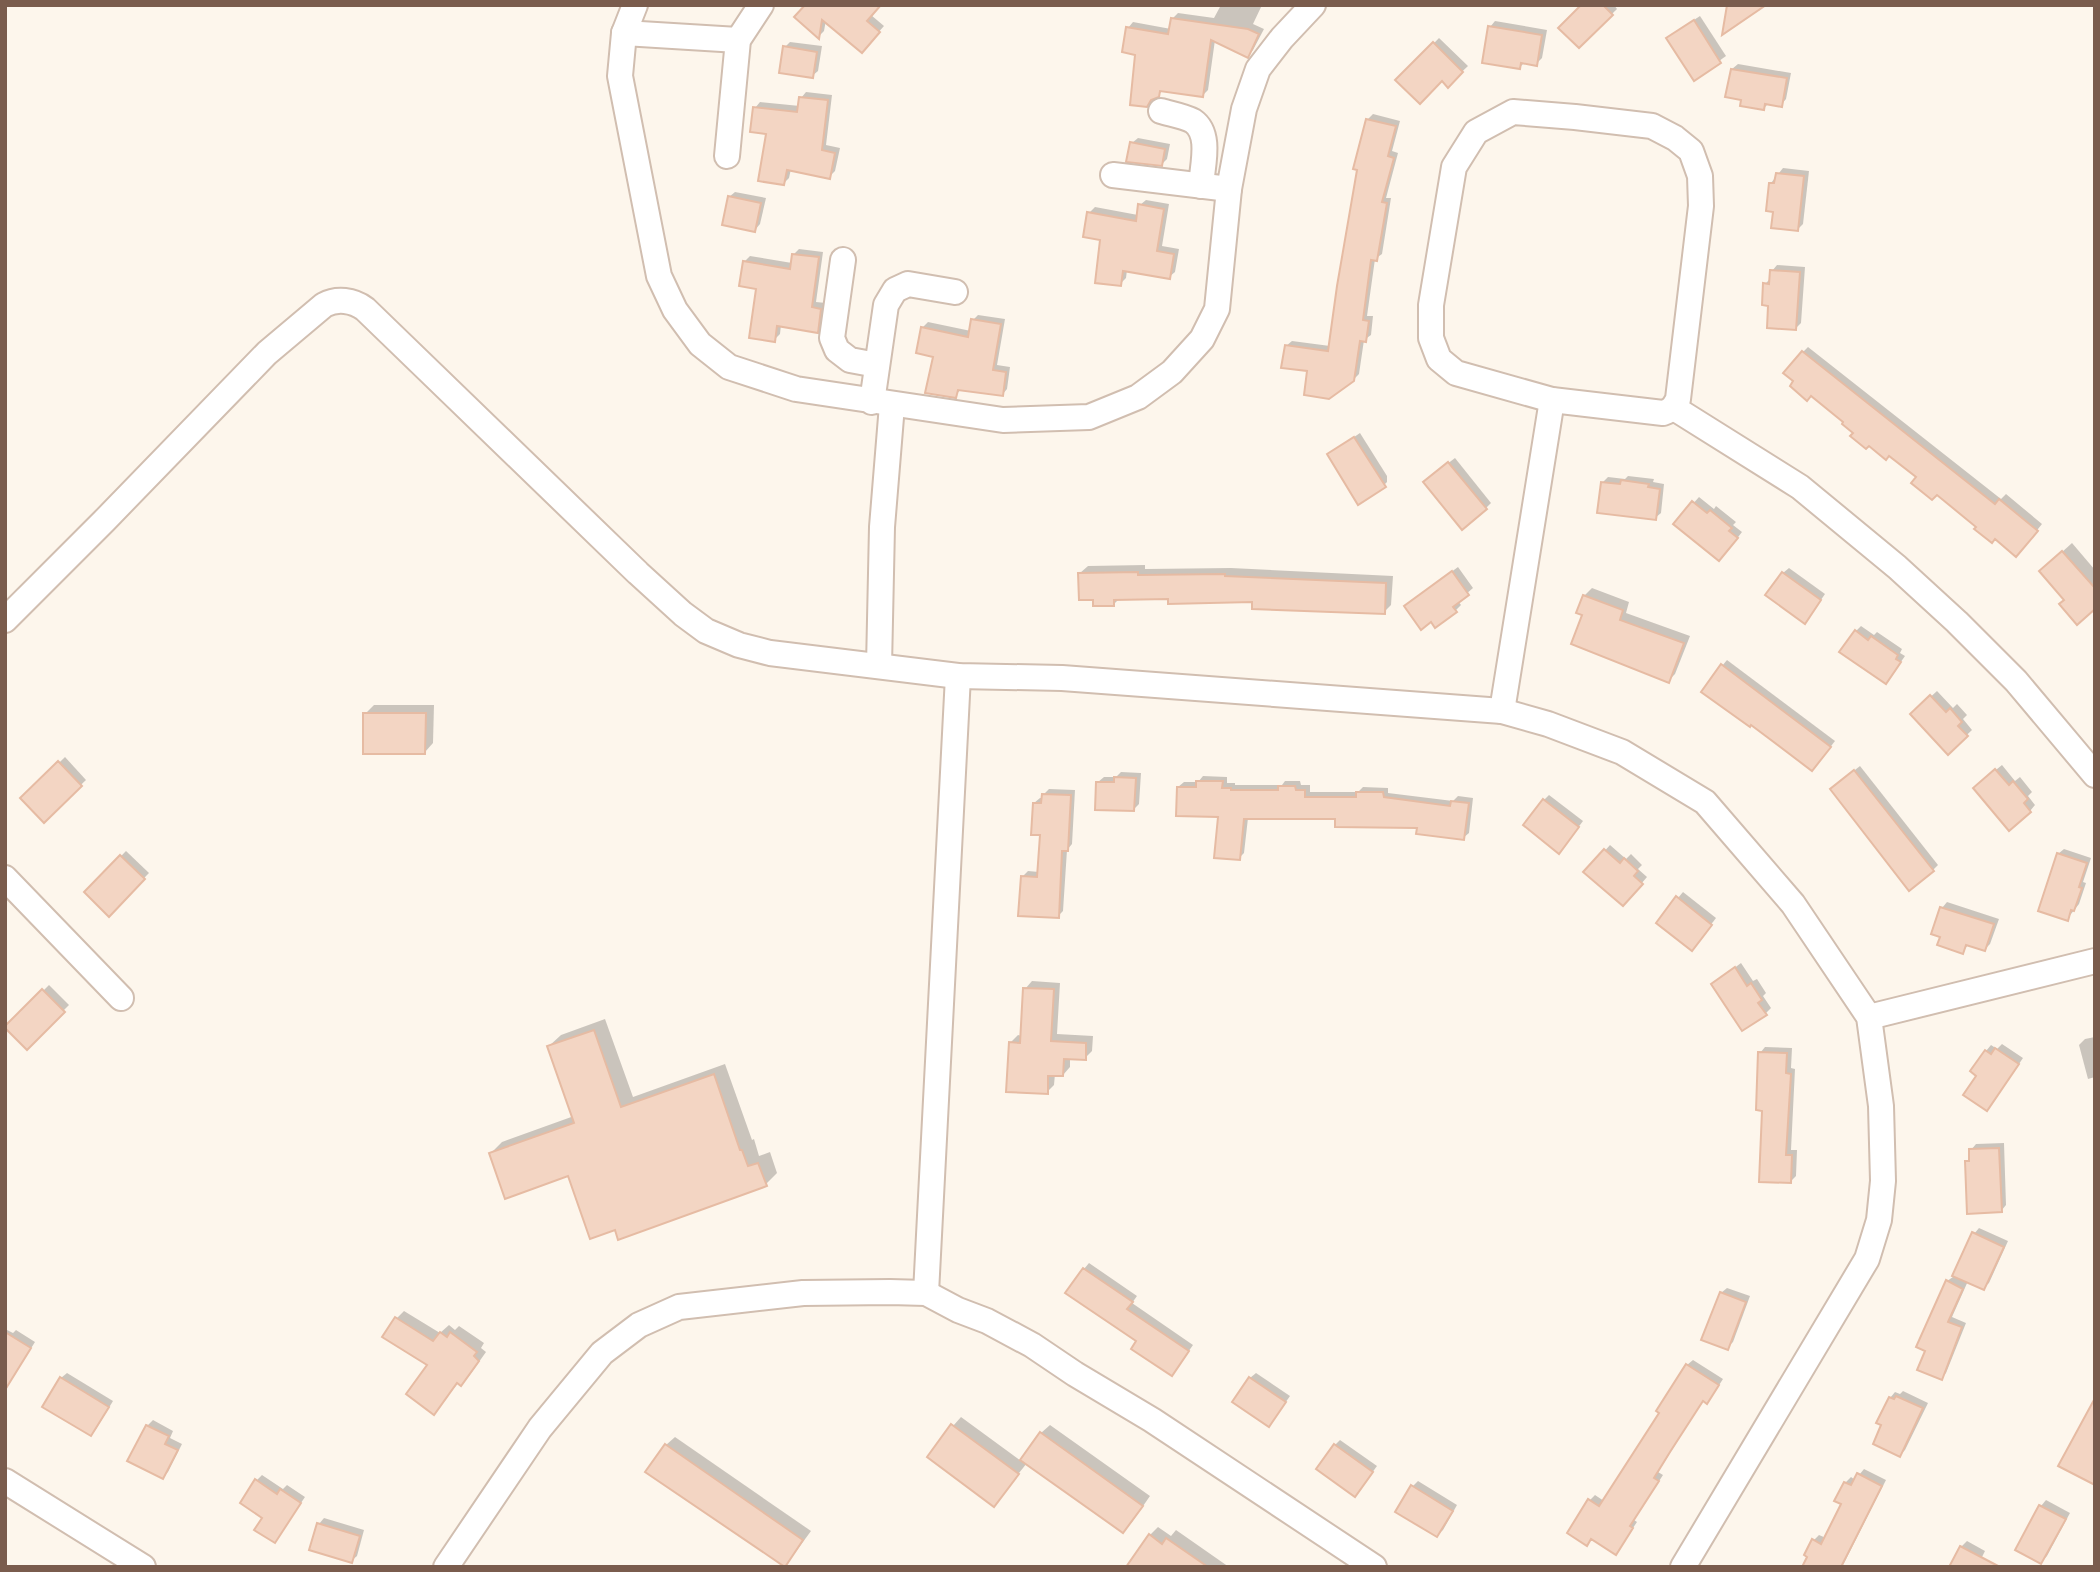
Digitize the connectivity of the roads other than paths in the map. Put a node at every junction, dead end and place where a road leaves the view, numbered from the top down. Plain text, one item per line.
1 (635, 5) edge
2 (761, 5) edge
3 (1313, 5) edge
4 (624, 33) junction
5 (738, 40) junction
6 (1161, 111) dead end
7 (727, 156) dead end
8 (1113, 174) dead end
9 (1201, 186) junction
10 (1229, 189) junction
11 (843, 260) dead end
12 (955, 292) dead end
13 (877, 365) junction
14 (1552, 400) junction
15 (882, 403) junction
16 (1674, 408) junction
17 (5, 620) edge
18 (879, 666) junction
19 (958, 677) junction
20 (1502, 711) junction
21 (2095, 775) edge
22 (5, 878) edge
23 (2095, 961) edge
24 (121, 998) dead end
25 (1869, 1017) junction
26 (926, 1293) junction
27 (5, 1481) edge
28 (143, 1567) edge
29 (446, 1567) edge
30 (1374, 1567) edge
31 (1683, 1567) edge

1 - 4 street
2 - 5 street
3 - 10 street
4 - 5 street
4 - 15 street
5 - 7 street
6 - 9 street
8 - 9 street
9 - 10 street
10 - 15 street
11 - 13 street
12 - 13 street
13 - 15 street
14 - 16 street
14 - 16 street
14 - 20 street
15 - 18 street
16 - 21 street
17 - 18 street
18 - 19 street
19 - 20 street
19 - 26 street
20 - 25 street
22 - 24 street
23 - 25 street
25 - 31 street
26 - 29 street
26 - 30 street
27 - 28 street

